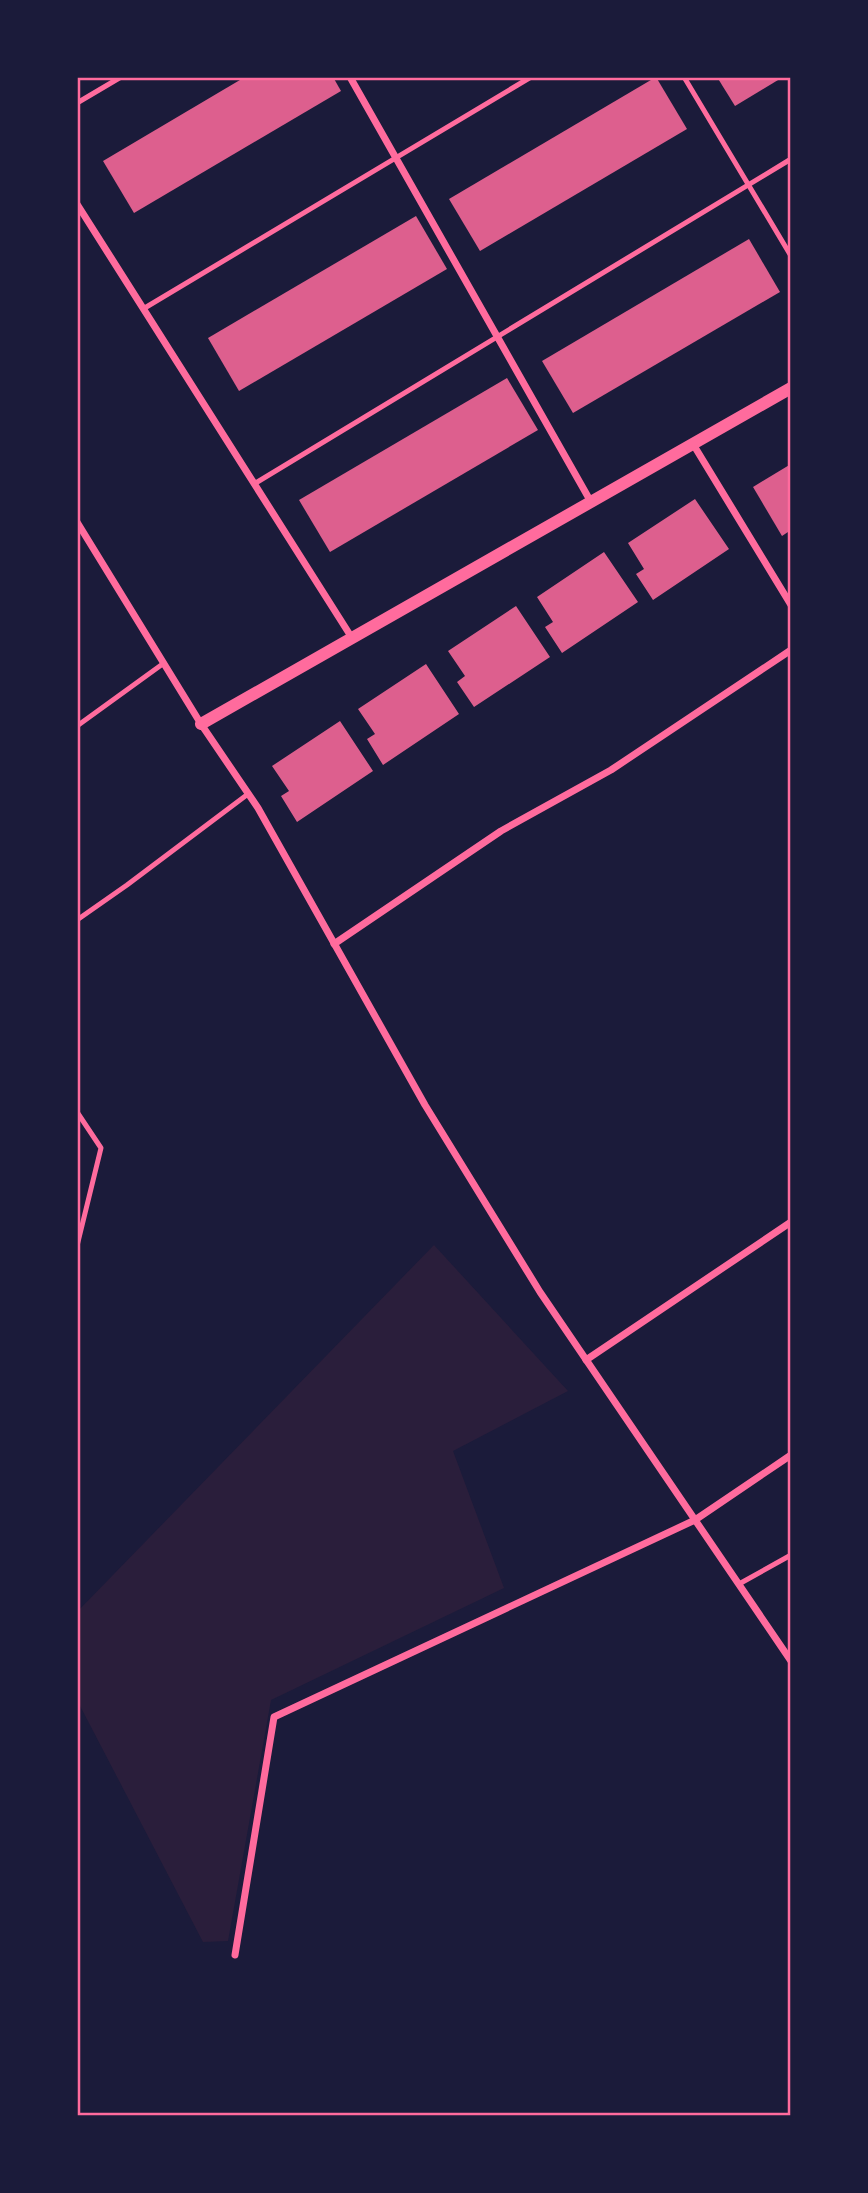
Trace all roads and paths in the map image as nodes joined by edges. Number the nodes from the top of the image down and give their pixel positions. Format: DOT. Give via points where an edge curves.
graph roads {
  1 [pos="121,77"];
  2 [pos="350,77"];
  3 [pos="531,77"];
  4 [pos="684,77"];
  5 [pos="77,103"];
  6 [pos="396,159"];
  7 [pos="791,159"];
  8 [pos="748,185"];
  9 [pos="77,204"];
  10 [pos="791,256"];
  11 [pos="143,309"];
  12 [pos="497,337"];
  13 [pos="791,388"];
  14 [pos="693,444"];
  15 [pos="254,484"];
  16 [pos="591,502"];
  17 [pos="77,522"];
  18 [pos="791,605"];
  19 [pos="352,638"];
  20 [pos="791,650"];
  21 [pos="164,663"];
  22 [pos="201,723"];
  23 [pos="77,726"];
  24 [pos="248,794"];
  25 [pos="77,920"];
  26 [pos="334,944"];
  27 [pos="77,1112"];
  28 [pos="791,1222"];
  29 [pos="77,1246"];
  30 [pos="586,1360"];
  31 [pos="791,1455"];
  32 [pos="695,1520"];
  33 [pos="791,1555"];
  34 [pos="739,1584"];
  35 [pos="791,1661"];
  36 [pos="235,1955"];
  1 -- 5 [label="lane"];
  2 -- 6 [label="street"];
  3 -- 6 [label="lane"];
  4 -- 8 [label="lane"];
  6 -- 11 [label="lane"];
  6 -- 12 [label="street"];
  7 -- 8 [label="lane"];
  8 -- 10 [label="lane"];
  8 -- 12 [label="lane"];
  9 -- 11 [label="street"];
  11 -- 15 [label="street"];
  12 -- 15 [label="lane"];
  12 -- 16 [label="street"];
  13 -- 14 [label="street"];
  14 -- 16 [label="street"];
  14 -- 18 [label="street"];
  15 -- 19 [label="street"];
  16 -- 19 [label="street"];
  17 -- 21 [label="street"];
  19 -- 22 [label="street"];
  20 -- 26 [label="street" via="611,770 501,831"];
  21 -- 22 [label="street"];
  21 -- 23 [label="lane"];
  22 -- 24 [label="street"];
  24 -- 25 [label="lane"];
  24 -- 26 [label="street"];
  26 -- 30 [label="street" via="425,1105"];
  27 -- 29 [label="lane" via="101,1149"];
  28 -- 30 [label="street"];
  30 -- 32 [label="street"];
  31 -- 32 [label="street"];
  32 -- 34 [label="street"];
  32 -- 36 [label="street" via="274,1717"];
  33 -- 34 [label="lane"];
  34 -- 35 [label="street"];
}
